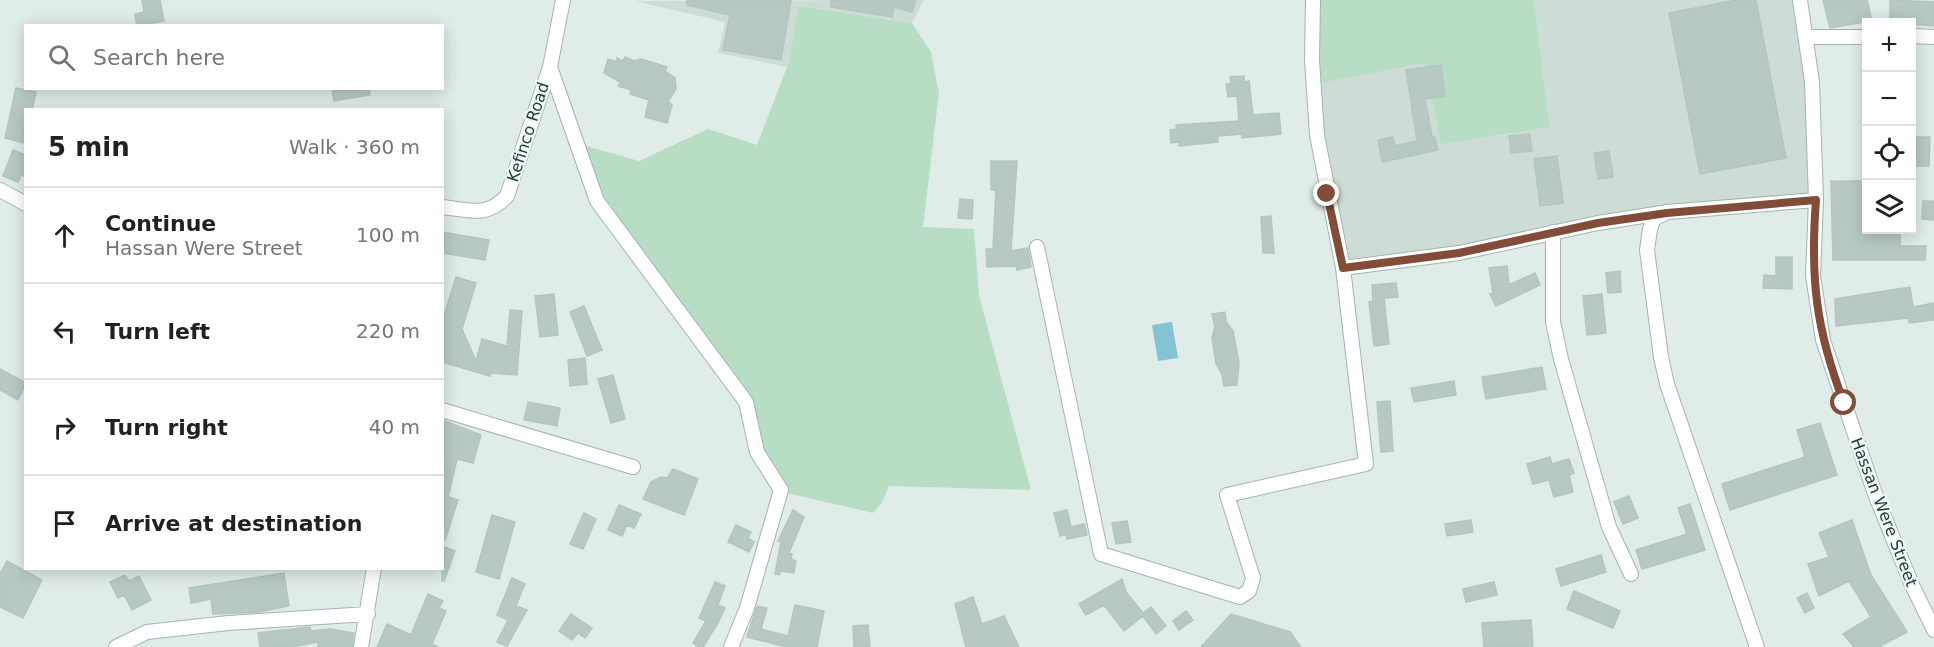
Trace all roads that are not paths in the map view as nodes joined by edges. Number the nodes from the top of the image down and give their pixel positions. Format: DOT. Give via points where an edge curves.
graph roads {
  1 [pos="563,0"];
  2 [pos="1313,0"];
  3 [pos="1800,0"];
  4 [pos="1916,36"];
  5 [pos="1807,37"];
  6 [pos="1862,37"];
  7 [pos="1934,37"];
  8 [pos="550,67"];
  9 [pos="0,190"];
  10 [pos="1816,200"];
  11 [pos="24,203"];
  12 [pos="444,207"];
  13 [pos="1667,213"];
  14 [pos="1553,232"];
  15 [pos="1037,247"];
  16 [pos="1343,268"];
  17 [pos="444,411"];
  18 [pos="633,467"];
  19 [pos="374,570"];
  20 [pos="1631,574"];
  21 [pos="368,614"];
  22 [pos="1934,630"];
  23 [pos="116,647"];
  24 [pos="361,647"];
  25 [pos="731,647"];
  26 [pos="1757,647"];
  1 -- 8 [label="street, Kefinco Road"];
  2 -- 16 [label="street" via="1317,135"];
  3 -- 5 [label="street, Hassan Were Street"];
  4 -- 7 [label="street"];
  5 -- 6 [label="street"];
  5 -- 10 [label="street, Hassan Were Street"];
  8 -- 12 [label="street, Kefinco Road" via="507,196 485,212"];
  8 -- 25 [label="street" via="597,201 746,402 757,452 781,490 747,608"];
  9 -- 11 [label="street"];
  10 -- 13 [label="street"];
  10 -- 22 [label="street, Hassan Were Street" via="1813,276 1828,362 1875,494"];
  13 -- 14 [label="street"];
  13 -- 26 [label="street" via="1654,219 1647,250 1661,357"];
  14 -- 16 [label="street" via="1459,253"];
  14 -- 20 [label="street" via="1553,322 1561,359 1609,527"];
  15 -- 16 [label="street" via="1101,554 1240,597 1249,591 1253,578 1227,495 1366,464"];
  17 -- 18 [label="street"];
  19 -- 21 [label="street"];
  21 -- 23 [label="street" via="147,632"];
  21 -- 24 [label="street"];
}
